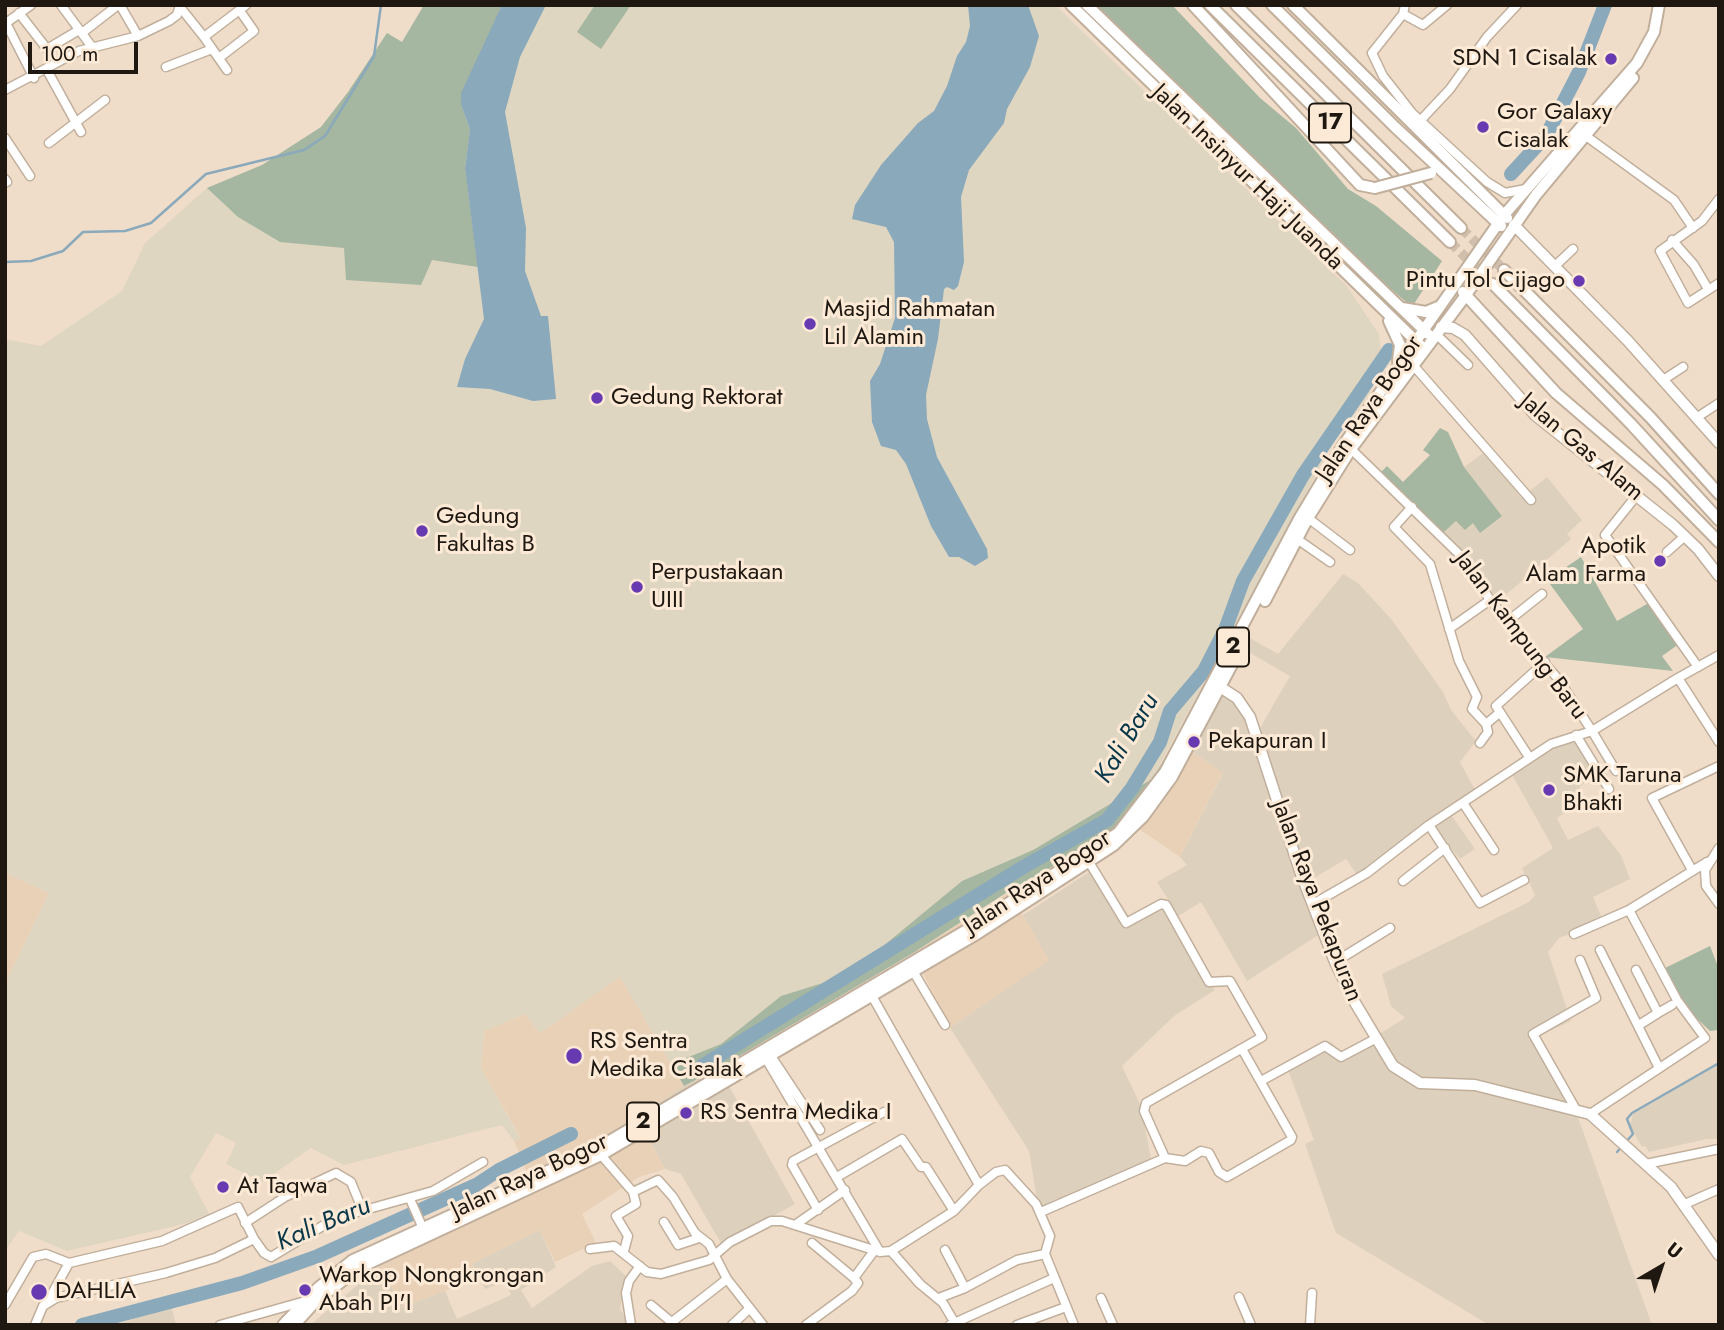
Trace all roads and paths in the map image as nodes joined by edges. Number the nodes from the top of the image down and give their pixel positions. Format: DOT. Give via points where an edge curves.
graph roads {
  1 [pos="31,5"];
  2 [pos="61,5"];
  3 [pos="119,5"];
  4 [pos="1071,5"];
  5 [pos="1087,5"];
  6 [pos="1193,5"];
  7 [pos="1210,5"];
  8 [pos="1236,5"];
  9 [pos="1272,5"];
  10 [pos="1293,5"];
  11 [pos="1447,5"];
  12 [pos="1517,5"];
  13 [pos="1659,5"];
  14 [pos="1665,5"];
  15 [pos="180,6"];
  16 [pos="243,8"];
  17 [pos="1404,10"];
  18 [pos="19,13"];
  19 [pos="6,27"];
  20 [pos="81,32"];
  21 [pos="138,36"];
  22 [pos="204,37"];
  23 [pos="92,47"];
  24 [pos="212,49"];
  25 [pos="219,58"];
  26 [pos="166,67"];
  27 [pos="226,70"];
  28 [pos="47,71"];
  29 [pos="34,78"];
  30 [pos="5,90"];
  31 [pos="105,100"];
  32 [pos="1420,121"];
  33 [pos="76,122"];
  34 [pos="81,132"];
  35 [pos="1586,136"];
  36 [pos="5,138"];
  37 [pos="49,143"];
  38 [pos="1436,172"];
  39 [pos="30,176"];
  40 [pos="1531,192"];
  41 [pos="1719,199"];
  42 [pos="1477,205"];
  43 [pos="1501,219"];
  44 [pos="1461,228"];
  45 [pos="1693,228"];
  46 [pos="1511,229"];
  47 [pos="1672,240"];
  48 [pos="1450,242"];
  49 [pos="1573,249"];
  50 [pos="1555,266"];
  51 [pos="1504,270"];
  52 [pos="1465,271"];
  53 [pos="1719,283"];
  54 [pos="1493,284"];
  55 [pos="1456,285"];
  56 [pos="1708,289"];
  57 [pos="1466,295"];
  58 [pos="1442,304"];
  59 [pos="1396,306"];
  60 [pos="1381,308"];
  61 [pos="1423,330"];
  62 [pos="1437,333"];
  63 [pos="1415,341"];
  64 [pos="1425,349"];
  65 [pos="1413,365"];
  66 [pos="1468,365"];
  67 [pos="1683,367"];
  68 [pos="1392,373"];
  69 [pos="1662,380"];
  70 [pos="1719,403"];
  71 [pos="1696,418"];
  72 [pos="1719,443"];
  73 [pos="1351,449"];
  74 [pos="1719,494"];
  75 [pos="1637,495"];
  76 [pos="1531,500"];
  77 [pos="1412,507"];
  78 [pos="1308,518"];
  79 [pos="1719,520"];
  80 [pos="1685,536"];
  81 [pos="1297,539"];
  82 [pos="1719,542"];
  83 [pos="1350,550"];
  84 [pos="1667,552"];
  85 [pos="1329,562"];
  86 [pos="1719,576"];
  87 [pos="1542,594"];
  88 [pos="1490,600"];
  89 [pos="1508,621"];
  90 [pos="1449,629"];
  91 [pos="1719,655"];
  92 [pos="1545,662"];
  93 [pos="1698,667"];
  94 [pos="1678,678"];
  95 [pos="1217,684"];
  96 [pos="1498,713"];
  97 [pos="1486,724"];
  98 [pos="1592,731"];
  99 [pos="1576,735"];
  100 [pos="1719,742"];
  101 [pos="1480,743"];
  102 [pos="1529,757"];
  103 [pos="1719,766"];
  104 [pos="1616,771"];
  105 [pos="1609,789"];
  106 [pos="1463,803"];
  107 [pos="1429,825"];
  108 [pos="1445,848"];
  109 [pos="1719,848"];
  110 [pos="1494,850"];
  111 [pos="1087,859"];
  112 [pos="1707,863"];
  113 [pos="1692,870"];
  114 [pos="1524,880"];
  115 [pos="1403,881"];
  116 [pos="1313,904"];
  117 [pos="1719,905"];
  118 [pos="1629,910"];
  119 [pos="1390,928"];
  120 [pos="1574,934"];
  121 [pos="1600,950"];
  122 [pos="930,956"];
  123 [pos="1580,960"];
  124 [pos="1335,962"];
  125 [pos="1636,970"];
  126 [pos="913,971"];
  127 [pos="872,996"];
  128 [pos="1672,1005"];
  129 [pos="1658,1013"];
  130 [pos="945,1025"];
  131 [pos="1639,1025"];
  132 [pos="1375,1039"];
  133 [pos="1242,1049"];
  134 [pos="769,1057"];
  135 [pos="1659,1068"];
  136 [pos="1261,1081"];
  137 [pos="1575,1108"];
  138 [pos="884,1112"];
  139 [pos="1590,1114"];
  140 [pos="820,1130"];
  141 [pos="817,1148"];
  142 [pos="1719,1149"];
  143 [pos="601,1154"];
  144 [pos="1165,1158"];
  145 [pos="483,1162"];
  146 [pos="1646,1164"];
  147 [pos="837,1177"];
  148 [pos="979,1185"];
  149 [pos="1719,1189"];
  150 [pos="845,1190"];
  151 [pos="633,1192"];
  152 [pos="411,1202"];
  153 [pos="1685,1204"];
  154 [pos="362,1209"];
  155 [pos="818,1210"];
  156 [pos="954,1210"];
  157 [pos="1041,1212"];
  158 [pos="664,1222"];
  159 [pos="245,1223"];
  160 [pos="795,1225"];
  161 [pos="423,1228"];
  162 [pos="699,1238"];
  163 [pos="254,1239"];
  164 [pos="812,1243"];
  165 [pos="590,1249"];
  166 [pos="945,1250"];
  167 [pos="624,1251"];
  168 [pos="891,1251"];
  169 [pos="877,1252"];
  170 [pos="1045,1254"];
  171 [pos="1719,1255"];
  172 [pos="714,1257"];
  173 [pos="69,1263"];
  174 [pos="640,1266"];
  175 [pos="854,1278"];
  176 [pos="1054,1278"];
  177 [pos="727,1279"];
  178 [pos="965,1288"];
  179 [pos="1312,1293"];
  180 [pos="1239,1297"];
  181 [pos="939,1298"];
  182 [pos="1101,1298"];
  183 [pos="48,1301"];
  184 [pos="302,1302"];
  185 [pos="651,1305"];
  186 [pos="5,1306"];
  187 [pos="1066,1307"];
  188 [pos="750,1309"];
  189 [pos="674,1324"];
  190 [pos="954,1324"];
  191 [pos="35,1325"];
  192 [pos="220,1325"];
  193 [pos="283,1325"];
  194 [pos="294,1325"];
  195 [pos="631,1325"];
  196 [pos="732,1325"];
  197 [pos="763,1325"];
  198 [pos="806,1325"];
  199 [pos="1017,1325"];
  200 [pos="1074,1325"];
  201 [pos="1113,1325"];
  202 [pos="1251,1325"];
  203 [pos="1310,1325"];
  1 -- 18 [label="street"];
  2 -- 20 [label="street"];
  3 -- 20 [label="street"];
  3 -- 21 [label="street"];
  4 -- 60 [label="highway, Jalan Insinyur Haji Juanda"];
  5 -- 59 [label="highway, Jalan Insinyur Haji Juanda"];
  6 -- 38 [label="highway, bridge" via="1360,186 1375,188"];
  7 -- 48 [label="highway, 17"];
  8 -- 44 [label="highway, 17"];
  9 -- 38 [label="highway"];
  10 -- 43 [label="highway"];
  11 -- 17 [label="street" via="1423,24"];
  12 -- 32 [label="street"];
  13 -- 40 [label="highway, Jalan Raya Bogor / 2" via="1654,32 1637,63"];
  14 -- 35 [label="highway, Jalan Raya Bogor / 2" via="1661,35 1649,56"];
  15 -- 21 [label="street" via="174,18"];
  15 -- 22 [label="street"];
  16 -- 22 [label="street"];
  16 -- 25 [label="street" via="254,31"];
  17 -- 32 [label="street" via="1375,48 1373,60"];
  18 -- 19 [label="street"];
  18 -- 20 [label="street" via="47,49"];
  19 -- 29 [label="street"];
  20 -- 23 [label="street"];
  21 -- 23 [label="street"];
  22 -- 24 [label="street"];
  23 -- 28 [label="street"];
  24 -- 25 [label="street"];
  24 -- 26 [label="street"];
  25 -- 27 [label="street"];
  28 -- 29 [label="street"];
  28 -- 33 [label="street"];
  29 -- 30 [label="street"];
  31 -- 33 [label="street"];
  32 -- 40 [label="street" via="1505,194"];
  33 -- 34 [label="street"];
  33 -- 37 [label="street"];
  35 -- 40 [label="highway, Jalan Raya Bogor / 2"];
  35 -- 45 [label="street" via="1674,200"];
  36 -- 39 [label="street"];
  38 -- 42 [label="highway"];
  40 -- 43 [label="highway, Jalan Raya Bogor / 2"];
  40 -- 46 [label="highway"];
  41 -- 45 [label="street"];
  42 -- 43 [label="highway"];
  42 -- 52 [label="highway" via="1486,228"];
  43 -- 46 [label="highway"];
  43 -- 52 [label="highway, Jalan Raya Bogor / 2"];
  45 -- 47 [label="street"];
  46 -- 50 [label="main road"];
  46 -- 57 [label="highway, Jalan Raya Bogor"];
  47 -- 56 [label="street"];
  47 -- 56 [label="street" via="1660,253 1688,303"];
  49 -- 50 [label="street"];
  50 -- 69 [label="main road"];
  51 -- 74 [label="highway" via="1651,418"];
  52 -- 55 [label="highway, Jalan Raya Bogor / 2"];
  53 -- 56 [label="street"];
  54 -- 79 [label="highway" via="1632,424"];
  55 -- 57 [label="highway"];
  55 -- 58 [label="highway, Jalan Raya Bogor / 2"];
  57 -- 62 [label="highway, Jalan Raya Bogor"];
  57 -- 82 [label="highway" via="1556,393 1663,485"];
  58 -- 59 [label="highway" via="1426,312"];
  58 -- 61 [label="highway, Jalan Raya Bogor / 2"];
  59 -- 61 [label="highway, Jalan Insinyur Haji Juanda"];
  60 -- 63 [label="highway, Jalan Insinyur Haji Juanda"];
  60 -- 68 [label="highway" via="1400,345"];
  61 -- 62 [label="highway, Jalan Insinyur Haji Juanda"];
  61 -- 63 [label="highway, Jalan Raya Bogor / 2"];
  62 -- 64 [label="highway, Jalan Raya Bogor / 2"];
  62 -- 66 [label="street"];
  62 -- 75 [label="main road, Jalan Gas Alam" via="1453,328 1465,335 1535,415"];
  63 -- 64 [label="highway, Jalan Insinyur Haji Juanda"];
  63 -- 68 [label="highway, Jalan Raya Bogor / 2"];
  64 -- 65 [label="highway, Jalan Raya Bogor / 2"];
  65 -- 73 [label="highway, Jalan Raya Bogor / 2"];
  65 -- 76 [label="street"];
  67 -- 69 [label="street"];
  68 -- 95 [label="highway, Jalan Raya Bogor / 2" via="1311,498"];
  69 -- 71 [label="main road"];
  70 -- 71 [label="street"];
  71 -- 72 [label="main road"];
  73 -- 77 [label="street, Jalan Kampung Baru"];
  73 -- 78 [label="highway, Jalan Raya Bogor / 2"];
  75 -- 80 [label="main road, Jalan Gas Alam"];
  75 -- 93 [label="street" via="1605,535"];
  77 -- 88 [label="street, Jalan Kampung Baru" via="1462,557"];
  77 -- 90 [label="street" via="1394,527 1430,564"];
  78 -- 81 [label="highway, Jalan Raya Bogor / 2"];
  78 -- 83 [label="street"];
  80 -- 84 [label="street"];
  80 -- 86 [label="main road, Jalan Gas Alam"];
  81 -- 85 [label="street"];
  81 -- 95 [label="highway, Jalan Raya Bogor / 2"];
  87 -- 89 [label="street"];
  88 -- 89 [label="street, Jalan Kampung Baru"];
  88 -- 90 [label="street"];
  89 -- 92 [label="street, Jalan Kampung Baru"];
  90 -- 97 [label="street" via="1477,697 1472,709"];
  91 -- 93 [label="street, Jalan Kampung Baru"];
  92 -- 96 [label="street" via="1496,706"];
  92 -- 98 [label="street, Jalan Kampung Baru"];
  93 -- 94 [label="street, Jalan Kampung Baru"];
  94 -- 98 [label="street, Jalan Kampung Baru"];
  94 -- 100 [label="street"];
  95 -- 111 [label="highway, Jalan Raya Bogor / 2" via="1159,795 1123,839"];
  95 -- 116 [label="main road, Jalan Raya Pekapuran" via="1237,698 1250,716"];
  96 -- 97 [label="street"];
  96 -- 102 [label="street"];
  97 -- 101 [label="street" via="1488,732"];
  98 -- 99 [label="street"];
  98 -- 104 [label="street"];
  99 -- 102 [label="street"];
  99 -- 105 [label="street"];
  102 -- 106 [label="street"];
  103 -- 113 [label="street" via="1651,798"];
  106 -- 107 [label="street"];
  106 -- 110 [label="street"];
  107 -- 108 [label="street"];
  107 -- 116 [label="street" via="1367,873"];
  108 -- 114 [label="street" via="1480,903"];
  108 -- 115 [label="street"];
  109 -- 112 [label="street"];
  111 -- 122 [label="highway, Jalan Raya Bogor / 2"];
  111 -- 133 [label="street" via="1126,923 1164,904 1209,982 1230,981 1262,1037"];
  112 -- 113 [label="street"];
  112 -- 117 [label="street" via="1706,886"];
  113 -- 118 [label="street"];
  116 -- 124 [label="main road, Jalan Raya Pekapuran"];
  118 -- 120 [label="street"];
  118 -- 135 [label="street" via="1677,1000 1705,1038"];
  119 -- 124 [label="street"];
  121 -- 131 [label="street"];
  122 -- 126 [label="highway, Jalan Raya Bogor / 2"];
  122 -- 161 [label="highway, Jalan Raya Bogor / 2" via="596,1149"];
  123 -- 137 [label="street" via="1596,998 1533,1034"];
  124 -- 132 [label="main road, Jalan Raya Pekapuran"];
  125 -- 129 [label="street"];
  126 -- 127 [label="highway, Jalan Raya Bogor / 2"];
  126 -- 130 [label="street"];
  127 -- 134 [label="highway, Jalan Raya Bogor / 2"];
  127 -- 148 [label="street"];
  128 -- 129 [label="street"];
  129 -- 131 [label="street"];
  131 -- 135 [label="street"];
  132 -- 136 [label="street" via="1341,1057 1325,1046"];
  132 -- 137 [label="main road, Jalan Raya Pekapuran" via="1393,1066 1413,1081 1475,1085"];
  133 -- 136 [label="street"];
  133 -- 144 [label="street" via="1146,1103 1144,1111"];
  134 -- 140 [label="street"];
  134 -- 141 [label="street"];
  134 -- 143 [label="highway, Jalan Raya Bogor / 2"];
  135 -- 139 [label="street"];
  136 -- 144 [label="street" via="1291,1140 1227,1177 1207,1151 1185,1161"];
  137 -- 139 [label="main road, Jalan Raya Pekapuran"];
  138 -- 141 [label="street"];
  139 -- 146 [label="main road, Jalan Raya Pekapuran"];
  141 -- 147 [label="street"];
  141 -- 155 [label="street" via="792,1163"];
  142 -- 146 [label="street"];
  143 -- 151 [label="street"];
  143 -- 161 [label="highway, Jalan Raya Bogor / 2"];
  144 -- 157 [label="street"];
  145 -- 152 [label="street"];
  146 -- 153 [label="main road, Jalan Raya Pekapuran"];
  147 -- 150 [label="street"];
  147 -- 156 [label="street" via="902,1139"];
  148 -- 156 [label="street"];
  148 -- 157 [label="street" via="1005,1170"];
  149 -- 153 [label="street"];
  150 -- 155 [label="street"];
  150 -- 169 [label="street"];
  151 -- 162 [label="street" via="657,1179"];
  151 -- 167 [label="street" via="636,1204 616,1216 628,1236"];
  152 -- 154 [label="street"];
  152 -- 161 [label="street"];
  153 -- 171 [label="main road, Jalan Raya Pekapuran"];
  154 -- 159 [label="street" via="351,1182 336,1173 285,1197"];
  154 -- 163 [label="street" via="335,1218 271,1257"];
  155 -- 160 [label="street"];
  156 -- 168 [label="street"];
  157 -- 170 [label="street" via="1050,1236"];
  158 -- 162 [label="street" via="678,1245"];
  159 -- 163 [label="street"];
  159 -- 173 [label="street" via="237,1207 162,1241"];
  160 -- 169 [label="street"];
  160 -- 172 [label="street" via="771,1221 730,1242"];
  161 -- 184 [label="highway, Jalan Raya Bogor / 2" via="353,1260"];
  161 -- 194 [label="highway, Jalan Raya Bogor / 2" via="359,1268 316,1301"];
  162 -- 172 [label="street" via="709,1244"];
  163 -- 183 [label="street" via="215,1258"];
  164 -- 175 [label="street"];
  165 -- 167 [label="street" via="614,1246"];
  166 -- 178 [label="street"];
  167 -- 174 [label="street"];
  168 -- 169 [label="street"];
  168 -- 181 [label="street"];
  169 -- 175 [label="street"];
  170 -- 176 [label="street"];
  170 -- 178 [label="street" via="1017,1260"];
  172 -- 174 [label="street" via="662,1274"];
  172 -- 177 [label="street"];
  173 -- 183 [label="street"];
  173 -- 186 [label="street" via="46,1254 33,1257"];
  174 -- 195 [label="street" via="626,1293"];
  175 -- 198 [label="street" via="858,1283 847,1296"];
  176 -- 187 [label="street"];
  176 -- 190 [label="street"];
  177 -- 188 [label="street"];
  177 -- 189 [label="street"];
  178 -- 181 [label="street"];
  179 -- 203 [label="street"];
  180 -- 202 [label="street"];
  181 -- 190 [label="street"];
  182 -- 201 [label="street"];
  183 -- 191 [label="street"];
  184 -- 192 [label="street"];
  184 -- 193 [label="highway, Jalan Raya Bogor / 2"];
  185 -- 189 [label="street"];
  187 -- 199 [label="street"];
  187 -- 200 [label="street"];
  188 -- 196 [label="street"];
  188 -- 197 [label="street"];
}
